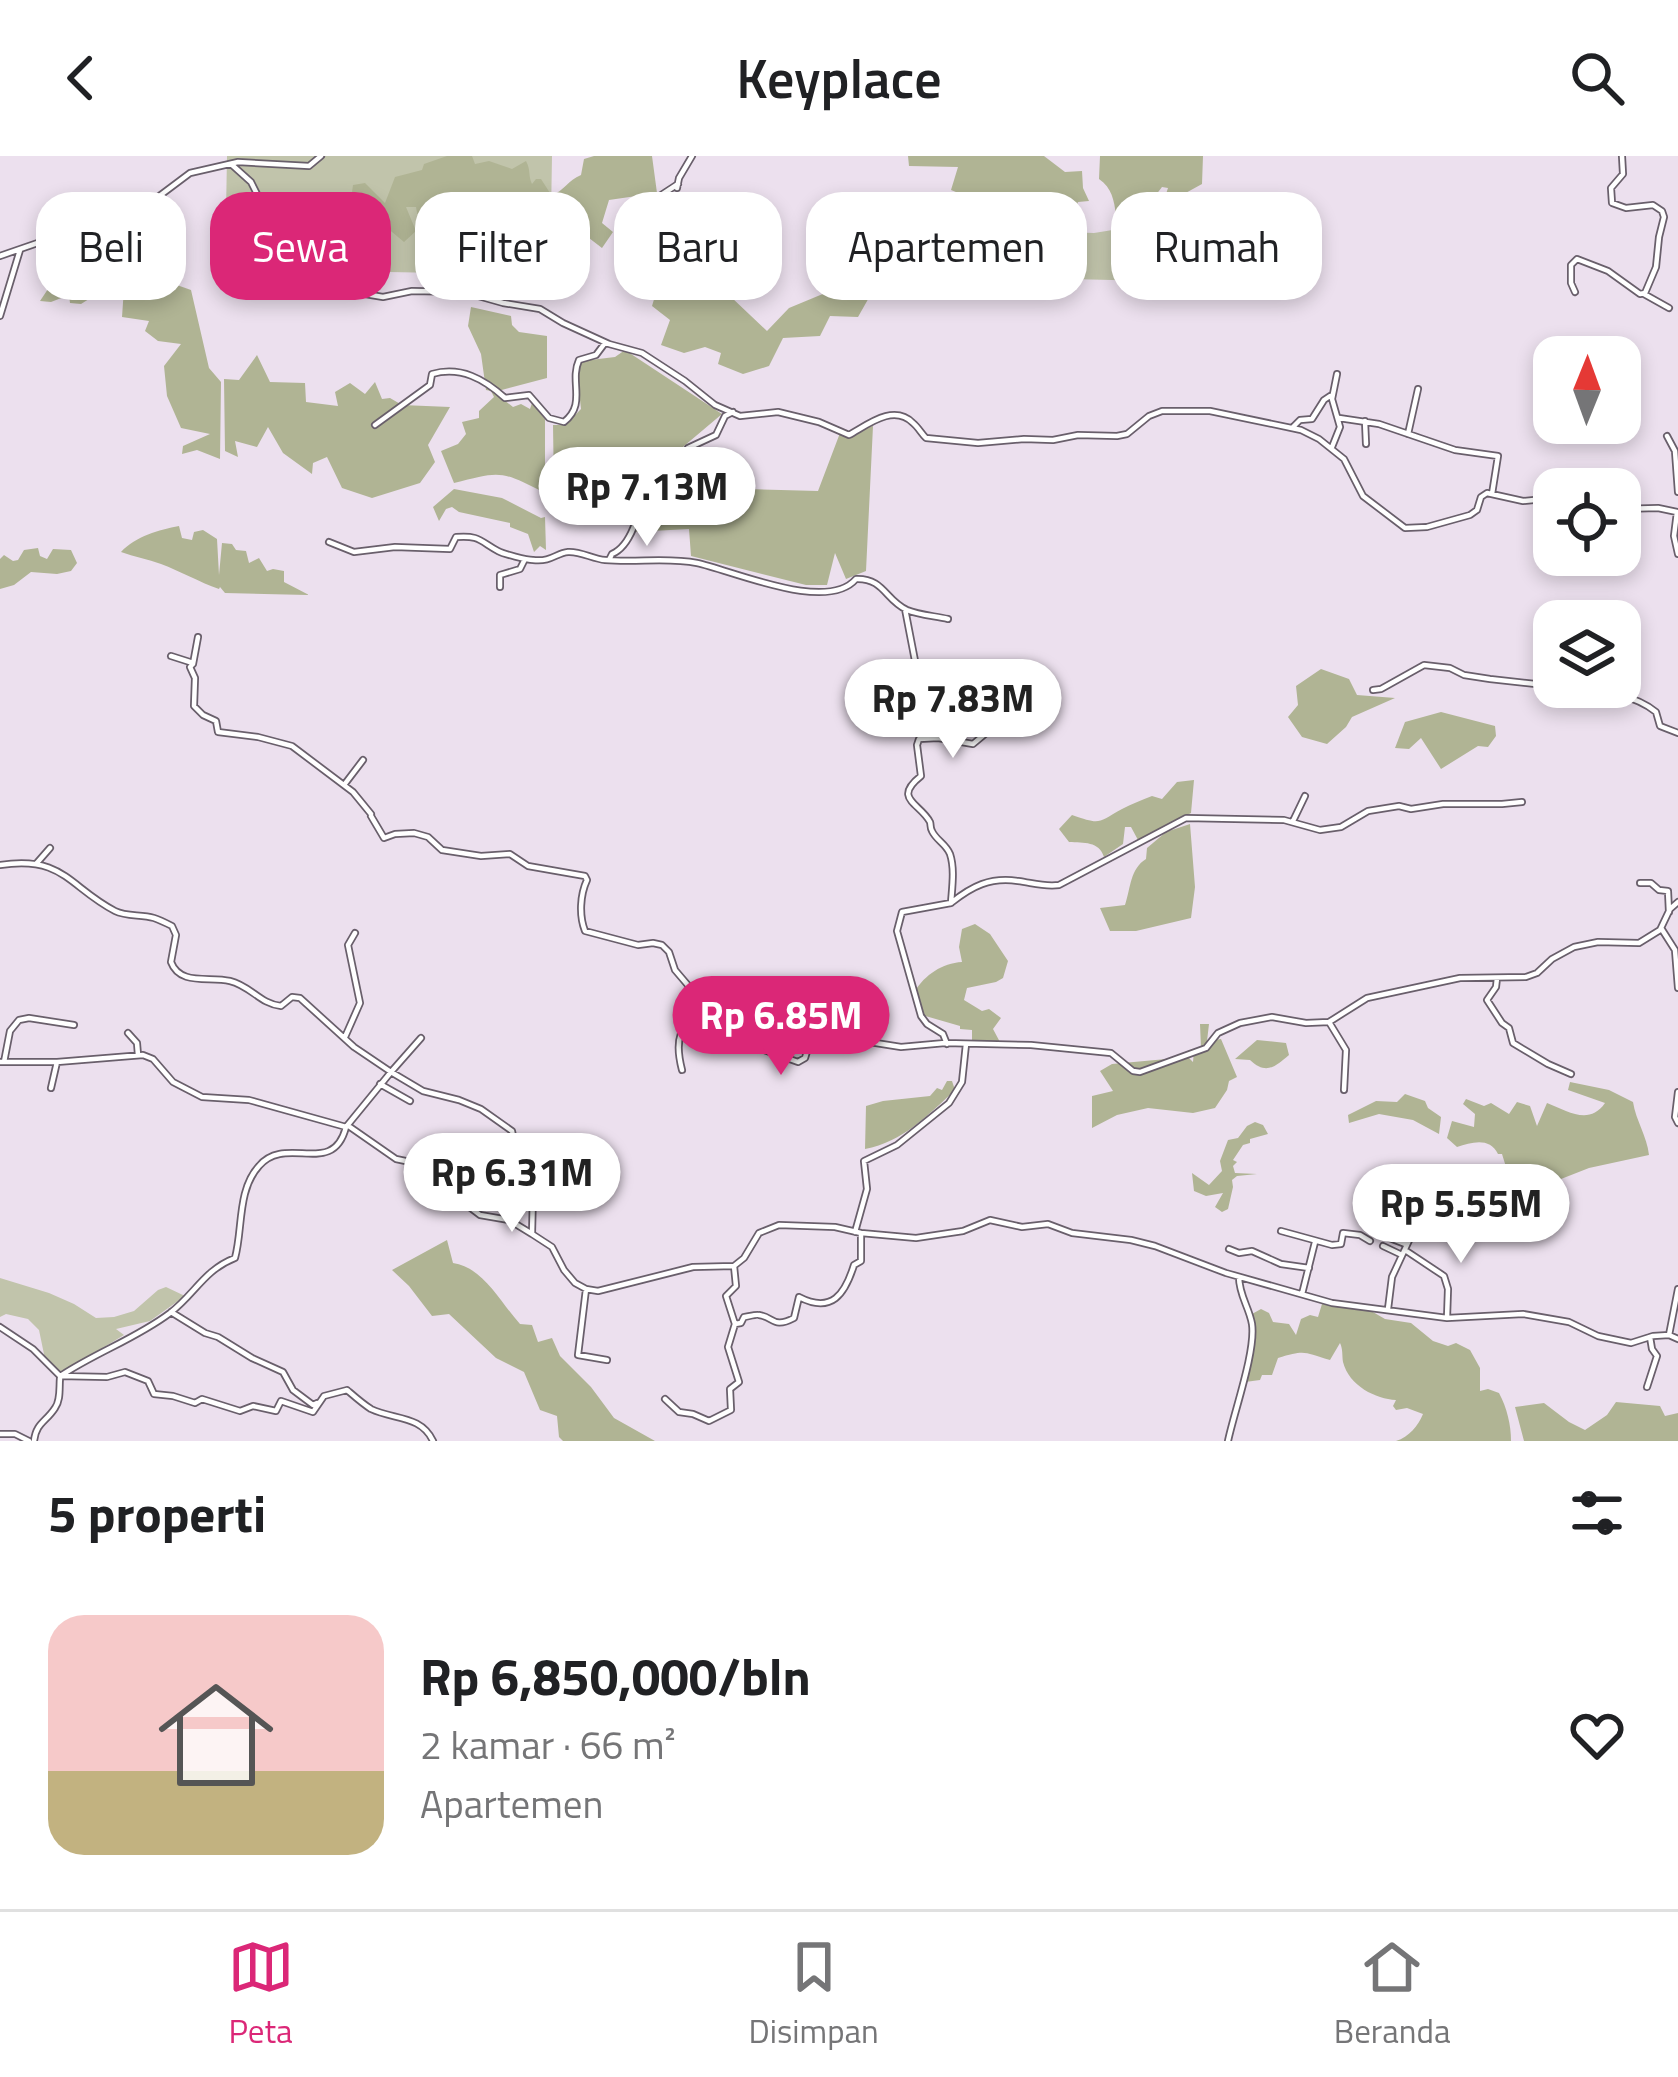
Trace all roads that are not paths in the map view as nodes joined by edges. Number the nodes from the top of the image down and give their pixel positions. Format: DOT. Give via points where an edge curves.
graph roads {
  1 [pos="321,156"];
  2 [pos="692,156"];
  3 [pos="1622,156"];
  4 [pos="232,164"];
  5 [pos="667,192"];
  6 [pos="20,250"];
  7 [pos="0,256"];
  8 [pos="1575,292"];
  9 [pos="1645,294"];
  10 [pos="1669,308"];
  11 [pos="0,316"];
  12 [pos="605,343"];
  13 [pos="1337,374"];
  14 [pos="1418,389"];
  15 [pos="1332,395"];
  16 [pos="733,412"];
  17 [pos="1340,418"];
  18 [pos="1365,421"];
  19 [pos="375,425"];
  20 [pos="1292,428"];
  21 [pos="1408,434"];
  22 [pos="1667,436"];
  23 [pos="1366,444"];
  24 [pos="1332,447"];
  25 [pos="1676,452"];
  26 [pos="1678,492"];
  27 [pos="1492,494"];
  28 [pos="1533,500"];
  29 [pos="1641,508"];
  30 [pos="1678,511"];
  31 [pos="1473,513"];
  32 [pos="1481,518"];
  33 [pos="329,542"];
  34 [pos="1678,554"];
  35 [pos="526,559"];
  36 [pos="609,560"];
  37 [pos="500,587"];
  38 [pos="904,609"];
  39 [pos="948,619"];
  40 [pos="198,637"];
  41 [pos="171,656"];
  42 [pos="193,663"];
  43 [pos="1533,683"];
  44 [pos="1373,690"];
  45 [pos="1641,703"];
  46 [pos="1678,733"];
  47 [pos="986,734"];
  48 [pos="934,740"];
  49 [pos="363,760"];
  50 [pos="344,785"];
  51 [pos="1304,796"];
  52 [pos="1522,802"];
  53 [pos="1293,821"];
  54 [pos="50,848"];
  55 [pos="36,864"];
  56 [pos="0,865"];
  57 [pos="1640,883"];
  58 [pos="1678,902"];
  59 [pos="951,903"];
  60 [pos="1669,912"];
  61 [pos="1661,928"];
  62 [pos="355,933"];
  63 [pos="1497,978"];
  64 [pos="1678,988"];
  65 [pos="704,1003"];
  66 [pos="689,1021"];
  67 [pos="1329,1022"];
  68 [pos="74,1025"];
  69 [pos="128,1033"];
  70 [pos="344,1037"];
  71 [pos="728,1037"];
  72 [pos="421,1038"];
  73 [pos="778,1039"];
  74 [pos="718,1042"];
  75 [pos="946,1043"];
  76 [pos="965,1044"];
  77 [pos="808,1048"];
  78 [pos="772,1054"];
  79 [pos="138,1055"];
  80 [pos="2,1062"];
  81 [pos="57,1062"];
  82 [pos="682,1070"];
  83 [pos="391,1072"];
  84 [pos="1571,1074"];
  85 [pos="380,1084"];
  86 [pos="51,1088"];
  87 [pos="1344,1090"];
  88 [pos="1678,1093"];
  89 [pos="410,1101"];
  90 [pos="1678,1123"];
  91 [pos="347,1126"];
  92 [pos="1429,1219"];
  93 [pos="1281,1231"];
  94 [pos="858,1232"];
  95 [pos="532,1234"];
  96 [pos="1382,1235"];
  97 [pos="1315,1241"];
  98 [pos="1370,1241"];
  99 [pos="1383,1246"];
  100 [pos="1229,1249"];
  101 [pos="1405,1250"];
  102 [pos="734,1266"];
  103 [pos="1309,1268"];
  104 [pos="1239,1277"];
  105 [pos="1678,1288"];
  106 [pos="586,1289"];
  107 [pos="1302,1294"];
  108 [pos="1388,1310"];
  109 [pos="171,1312"];
  110 [pos="1447,1318"];
  111 [pos="735,1324"];
  112 [pos="0,1328"];
  113 [pos="1670,1335"];
  114 [pos="1650,1337"];
  115 [pos="1678,1339"];
  116 [pos="607,1360"];
  117 [pos="61,1375"];
  118 [pos="1647,1387"];
  119 [pos="291,1388"];
  120 [pos="665,1399"];
  121 [pos="319,1400"];
  122 [pos="281,1401"];
  123 [pos="0,1434"];
  124 [pos="32,1441"];
  125 [pos="433,1441"];
  126 [pos="1228,1441"];
  1 -- 4 [label="street" via="309,166"];
  2 -- 5 [label="street"];
  3 -- 9 [label="street" via="1612,203 1654,205 1664,217"];
  4 -- 6 [label="street" via="190,173 150,203"];
  4 -- 12 [label="street" via="275,205 278,247 341,290 471,294 541,309"];
  6 -- 7 [label="street"];
  6 -- 11 [label="street"];
  8 -- 9 [label="street" via="1571,265 1580,259"];
  9 -- 10 [label="street"];
  12 -- 16 [label="street" via="642,353"];
  12 -- 19 [label="street" via="579,360 576,410 564,422 548,418 529,395 505,398 480,377 440,371"];
  13 -- 15 [label="street"];
  14 -- 21 [label="street"];
  15 -- 17 [label="street"];
  15 -- 20 [label="street"];
  16 -- 20 [label="street" via="778,412 849,435 872,419 897,417 926,437 963,443 1123,435 1174,410"];
  16 -- 36 [label="street" via="716,435 689,447 645,489 628,542"];
  17 -- 18 [label="street"];
  17 -- 24 [label="street"];
  18 -- 21 [label="street"];
  18 -- 23 [label="street"];
  20 -- 24 [label="street"];
  21 -- 27 [label="street" via="1498,456"];
  22 -- 25 [label="street"];
  24 -- 31 [label="street" via="1363,496 1406,528"];
  25 -- 26 [label="street"];
  27 -- 28 [label="street"];
  27 -- 31 [label="street"];
  29 -- 30 [label="street"];
  30 -- 34 [label="street"];
  31 -- 32 [label="street"];
  33 -- 35 [label="street" via="354,552 452,549 455,538 470,536"];
  35 -- 36 [label="street" via="568,552"];
  35 -- 37 [label="street" via="500,575"];
  36 -- 38 [label="street" via="695,563 809,592 866,579"];
  38 -- 39 [label="street"];
  38 -- 48 [label="street"];
  40 -- 42 [label="street"];
  41 -- 42 [label="street"];
  42 -- 50 [label="street" via="195,708 216,721 218,733 292,746"];
  43 -- 44 [label="street" via="1435,665"];
  45 -- 46 [label="street"];
  47 -- 48 [label="street" via="973,744"];
  48 -- 59 [label="street" via="918,740 921,776 909,797 949,850"];
  49 -- 50 [label="street"];
  50 -- 65 [label="street" via="385,839 414,833 442,850 511,854 529,866 586,876 584,929 662,945"];
  51 -- 53 [label="street"];
  52 -- 53 [label="street" via="1399,806 1321,830"];
  53 -- 59 [label="street" via="1186,818 1059,885 994,880"];
  54 -- 55 [label="street"];
  55 -- 56 [label="street"];
  55 -- 70 [label="street" via="115,911 172,926 178,975 243,985 269,1005 300,998"];
  57 -- 60 [label="street" via="1668,891"];
  58 -- 60 [label="street"];
  59 -- 75 [label="street" via="902,912 897,929 922,1020"];
  60 -- 61 [label="street"];
  61 -- 63 [label="street" via="1639,943 1586,944 1533,975"];
  61 -- 64 [label="street" via="1675,946"];
  62 -- 70 [label="street" via="349,941 360,1003"];
  63 -- 67 [label="street" via="1367,998"];
  63 -- 84 [label="street" via="1487,999 1513,1043"];
  65 -- 66 [label="street"];
  65 -- 73 [label="street" via="778,1025"];
  66 -- 74 [label="street"];
  66 -- 82 [label="street" via="680,1034"];
  67 -- 76 [label="street" via="1240,1023 1197,1052 1140,1072 1111,1053"];
  67 -- 87 [label="street" via="1346,1050"];
  68 -- 80 [label="street" via="19,1020"];
  69 -- 79 [label="street"];
  70 -- 83 [label="street"];
  71 -- 78 [label="street"];
  72 -- 83 [label="street"];
  73 -- 77 [label="street"];
  73 -- 78 [label="street"];
  75 -- 76 [label="street"];
  75 -- 77 [label="street" via="901,1047 819,1034"];
  76 -- 94 [label="street" via="962,1082 949,1102 864,1161"];
  77 -- 78 [label="street" via="801,1061"];
  79 -- 81 [label="street"];
  79 -- 91 [label="street" via="202,1097 249,1100"];
  80 -- 81 [label="street"];
  81 -- 86 [label="street"];
  83 -- 85 [label="street"];
  83 -- 95 [label="street" via="508,1126 533,1194"];
  85 -- 89 [label="street"];
  85 -- 91 [label="street"];
  88 -- 90 [label="street"];
  91 -- 95 [label="street" via="441,1179 480,1215"];
  91 -- 109 [label="street" via="332,1151 286,1153 257,1167 236,1256"];
  92 -- 101 [label="street"];
  93 -- 97 [label="street"];
  94 -- 102 [label="street" via="771,1226"];
  94 -- 104 [label="street" via="916,1238 990,1220 1048,1224 1131,1240"];
  94 -- 111 [label="street" via="861,1261 836,1299 799,1297 788,1321 756,1315"];
  95 -- 106 [label="street"];
  96 -- 101 [label="street"];
  97 -- 98 [label="street" via="1340,1244 1343,1233"];
  97 -- 103 [label="street"];
  99 -- 101 [label="street"];
  100 -- 103 [label="street"];
  101 -- 108 [label="street"];
  101 -- 110 [label="street" via="1444,1276"];
  102 -- 106 [label="street"];
  102 -- 111 [label="street" via="736,1286 726,1296"];
  103 -- 107 [label="street"];
  104 -- 107 [label="street"];
  104 -- 126 [label="street" via="1251,1345"];
  105 -- 113 [label="street"];
  106 -- 116 [label="street" via="578,1355"];
  107 -- 108 [label="street"];
  108 -- 110 [label="street"];
  109 -- 117 [label="street"];
  109 -- 119 [label="street" via="284,1372"];
  110 -- 114 [label="street" via="1522,1314 1631,1343"];
  111 -- 120 [label="street" via="728,1347 739,1382 730,1390 732,1409 710,1421"];
  112 -- 117 [label="street"];
  113 -- 114 [label="street"];
  113 -- 115 [label="street"];
  114 -- 118 [label="street" via="1657,1356"];
  117 -- 122 [label="street" via="130,1372 154,1394 240,1412 276,1411"];
  117 -- 124 [label="street" via="59,1401"];
  119 -- 121 [label="street" via="314,1406"];
  119 -- 122 [label="street"];
  121 -- 122 [label="street" via="311,1412"];
  121 -- 125 [label="street" via="346,1390 372,1409 419,1424"];
  123 -- 124 [label="street"];
}
